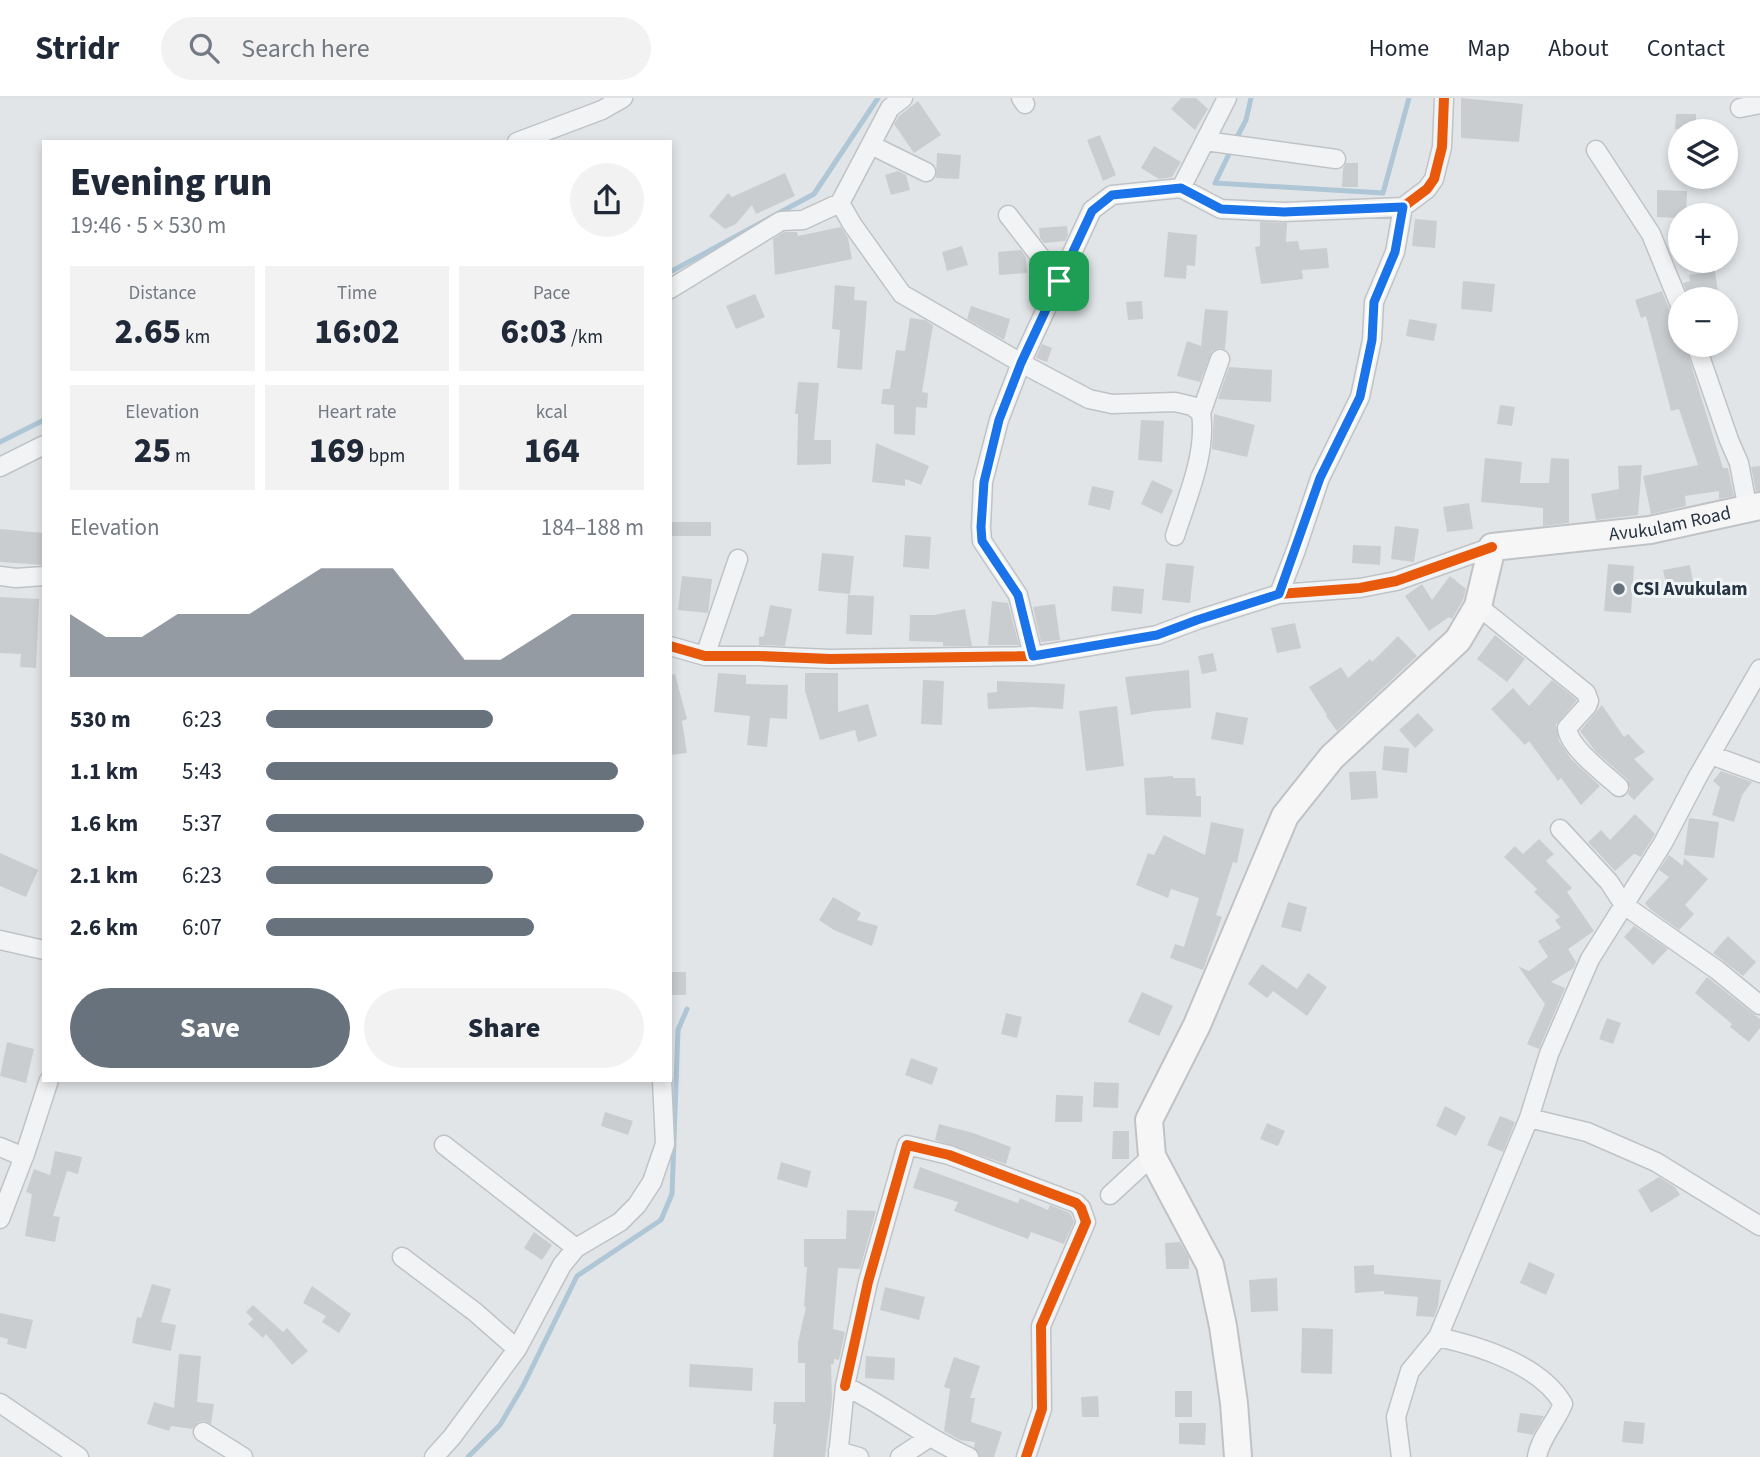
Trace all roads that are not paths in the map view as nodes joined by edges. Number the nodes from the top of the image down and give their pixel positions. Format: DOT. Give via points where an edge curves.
graph roads {
  1 [pos="623,98"];
  2 [pos="903,98"];
  3 [pos="1227,98"];
  4 [pos="1444,98"];
  5 [pos="1760,104"];
  6 [pos="1740,108"];
  7 [pos="522,140"];
  8 [pos="1205,141"];
  9 [pos="871,145"];
  10 [pos="1596,150"];
  11 [pos="1335,159"];
  12 [pos="926,172"];
  13 [pos="1181,188"];
  14 [pos="840,203"];
  15 [pos="1403,207"];
  16 [pos="1008,215"];
  17 [pos="1059,281"];
  18 [pos="1673,287"];
  19 [pos="672,288"];
  20 [pos="1700,357"];
  21 [pos="1220,359"];
  22 [pos="1021,363"];
  23 [pos="1201,413"];
  24 [pos="42,446"];
  25 [pos="0,467"];
  26 [pos="1754,508"];
  27 [pos="1175,536"];
  28 [pos="1492,547"];
  29 [pos="738,559"];
  30 [pos="0,576"];
  31 [pos="42,576"];
  32 [pos="1279,594"];
  33 [pos="1478,606"];
  34 [pos="672,647"];
  35 [pos="705,656"];
  36 [pos="1033,656"];
  37 [pos="1760,669"];
  38 [pos="1711,755"];
  39 [pos="1760,773"];
  40 [pos="1619,787"];
  41 [pos="1560,829"];
  42 [pos="1624,905"];
  43 [pos="0,940"];
  44 [pos="42,950"];
  45 [pos="1760,1005"];
  46 [pos="48,1082"];
  47 [pos="662,1082"];
  48 [pos="1529,1118"];
  49 [pos="443,1145"];
  50 [pos="0,1147"];
  51 [pos="1152,1156"];
  52 [pos="24,1157"];
  53 [pos="1110,1195"];
  54 [pos="0,1219"];
  55 [pos="1760,1227"];
  56 [pos="576,1248"];
  57 [pos="402,1257"];
  58 [pos="1438,1337"];
  59 [pos="517,1349"];
  60 [pos="845,1386"];
  61 [pos="0,1403"];
  62 [pos="203,1432"];
  63 [pos="930,1437"];
  64 [pos="838,1454"];
  65 [pos="79,1457"];
  66 [pos="243,1457"];
  67 [pos="434,1457"];
  68 [pos="859,1457"];
  69 [pos="900,1457"];
  70 [pos="969,1457"];
  71 [pos="1026,1457"];
  72 [pos="1238,1457"];
  73 [pos="1401,1457"];
  74 [pos="1536,1457"];
  1 -- 7 [label="street"];
  2 -- 9 [label="street" via="890,108"];
  3 -- 8 [label="street"];
  4 -- 15 [label="street" via="1442,147 1434,179"];
  5 -- 6 [label="street"];
  8 -- 11 [label="street"];
  8 -- 13 [label="street"];
  9 -- 12 [label="street"];
  9 -- 14 [label="street"];
  10 -- 18 [label="street" via="1651,234"];
  13 -- 15 [label="street" via="1221,209 1284,212"];
  13 -- 17 [label="street" via="1112,195 1092,211"];
  14 -- 19 [label="street" via="803,220 781,221"];
  14 -- 22 [label="street" via="902,294"];
  15 -- 32 [label="street" via="1395,252 1374,302 1372,340 1360,397 1320,478"];
  16 -- 17 [label="street"];
  17 -- 22 [label="street"];
  20 -- 26 [label="street"];
  21 -- 23 [label="street"];
  22 -- 23 [label="street" via="1089,399 1112,404 1175,402"];
  22 -- 36 [label="street" via="989,460 981,527 982,541 1018,595"];
  23 -- 27 [label="street" via="1196,470"];
  24 -- 25 [label="street"];
  26 -- 28 [label="main road, Avukulam Road" via="1650,530"];
  28 -- 32 [label="street" via="1396,581"];
  28 -- 33 [label="main road"];
  29 -- 35 [label="street"];
  30 -- 31 [label="street"];
  32 -- 36 [label="street" via="1157,635"];
  33 -- 40 [label="street" via="1586,693 1587,706 1567,728 1567,736"];
  33 -- 51 [label="main road" via="1458,640 1332,757 1285,816 1196,1025 1149,1120"];
  34 -- 35 [label="street"];
  35 -- 36 [label="street"];
  37 -- 38 [label="street"];
  38 -- 39 [label="street"];
  38 -- 42 [label="street"];
  41 -- 42 [label="street" via="1609,881"];
  42 -- 45 [label="street"];
  42 -- 48 [label="street" via="1590,959 1549,1054"];
  43 -- 44 [label="street"];
  46 -- 52 [label="street"];
  47 -- 56 [label="street" via="665,1144 652,1182 620,1222"];
  48 -- 55 [label="street" via="1587,1132 1656,1162"];
  48 -- 58 [label="street"];
  49 -- 56 [label="street"];
  50 -- 52 [label="street"];
  51 -- 53 [label="street"];
  51 -- 72 [label="main road" via="1210,1265 1225,1339"];
  52 -- 54 [label="street"];
  56 -- 59 [label="street" via="562,1265"];
  57 -- 59 [label="street"];
  58 -- 73 [label="street" via="1409,1371 1396,1417"];
  58 -- 74 [label="street" via="1512,1361 1556,1391 1563,1404"];
  59 -- 67 [label="street"];
  60 -- 63 [label="street"];
  60 -- 64 [label="street"];
  60 -- 71 [label="street" via="907,1145 949,1155 1076,1203 1086,1222 1041,1326 1042,1409"];
  61 -- 65 [label="street"];
  62 -- 66 [label="street"];
  63 -- 69 [label="street"];
  63 -- 70 [label="street"];
  64 -- 68 [label="street"];
}
